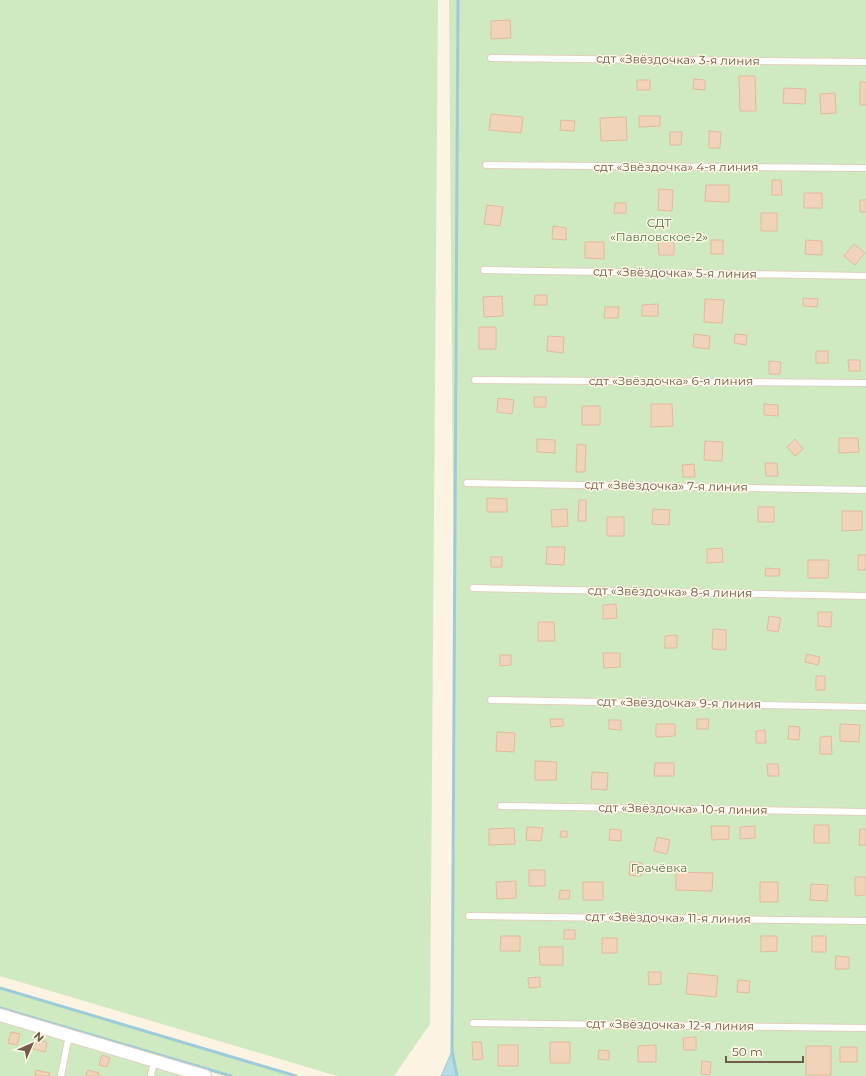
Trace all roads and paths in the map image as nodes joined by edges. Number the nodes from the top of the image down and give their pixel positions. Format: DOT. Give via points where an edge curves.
graph roads {
  1 [pos="491,58"];
  2 [pos="866,62"];
  3 [pos="486,165"];
  4 [pos="866,168"];
  5 [pos="484,270"];
  6 [pos="866,276"];
  7 [pos="475,380"];
  8 [pos="866,383"];
  9 [pos="467,483"];
  10 [pos="866,490"];
  11 [pos="474,588"];
  12 [pos="866,596"];
  13 [pos="491,700"];
  14 [pos="866,707"];
  15 [pos="501,806"];
  16 [pos="866,812"];
  17 [pos="469,916"];
  18 [pos="866,921"];
  19 [pos="0,1015"];
  20 [pos="473,1023"];
  21 [pos="866,1028"];
  22 [pos="69,1035"];
  23 [pos="154,1061"];
  24 [pos="61,1076"];
  25 [pos="151,1076"];
  26 [pos="205,1076"];
  1 -- 2 [label="lane, сдт «Звёздочка» 3-я линия"];
  3 -- 4 [label="lane, сдт «Звёздочка» 4-я линия"];
  5 -- 6 [label="lane, сдт «Звёздочка» 5-я линия"];
  7 -- 8 [label="lane, сдт «Звёздочка» 6-я линия"];
  9 -- 10 [label="lane, сдт «Звёздочка» 7-я линия"];
  11 -- 12 [label="lane, сдт «Звёздочка» 8-я линия"];
  13 -- 14 [label="lane, сдт «Звёздочка» 9-я линия"];
  15 -- 16 [label="lane, сдт «Звёздочка» 10-я линия"];
  17 -- 18 [label="lane, сдт «Звёздочка» 11-я линия"];
  19 -- 22 [label="street"];
  20 -- 21 [label="lane, сдт «Звёздочка» 12-я линия"];
  22 -- 23 [label="street"];
  22 -- 24 [label="lane"];
  23 -- 25 [label="lane"];
  23 -- 26 [label="street"];
}
